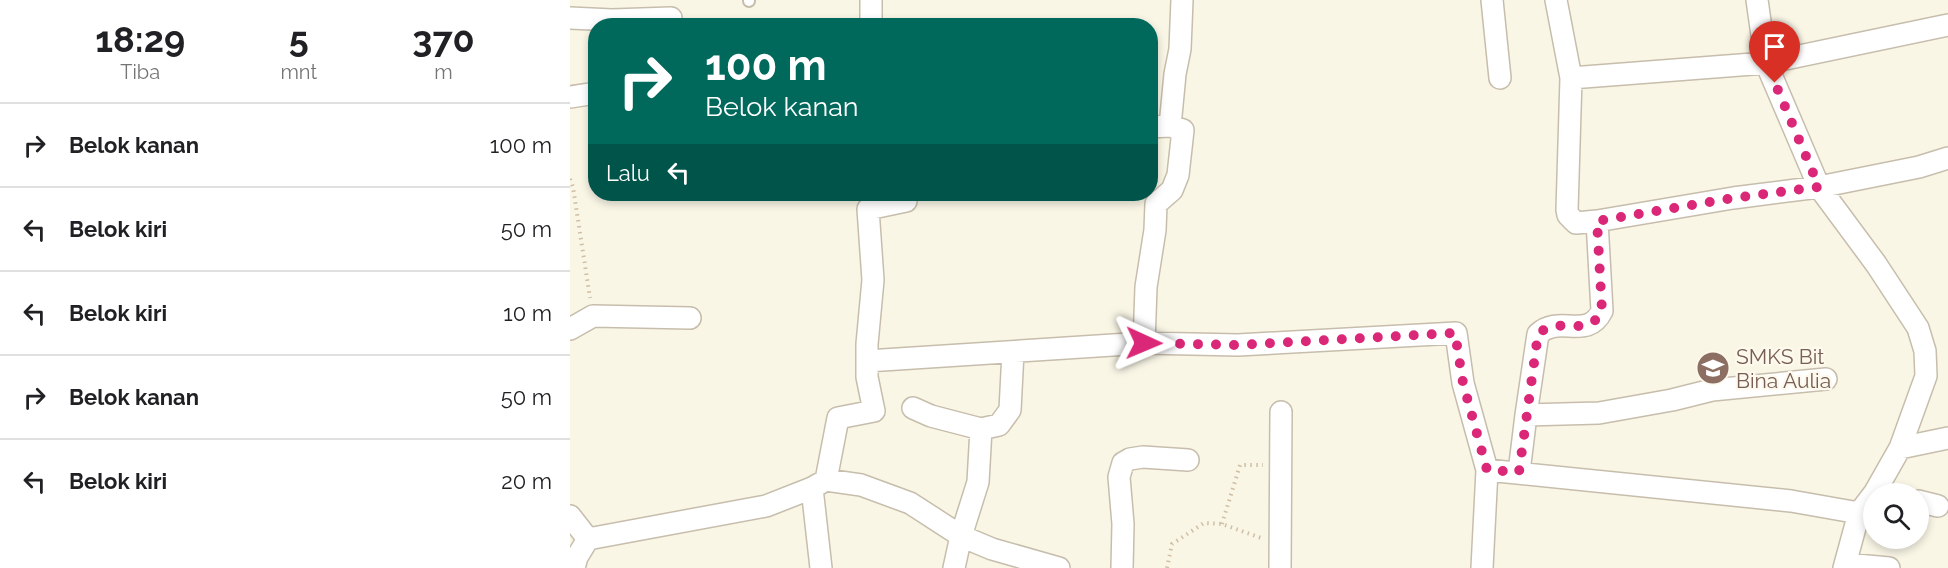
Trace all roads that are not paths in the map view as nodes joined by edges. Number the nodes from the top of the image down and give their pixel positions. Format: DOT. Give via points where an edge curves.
graph roads {
  1 [pos="870,0"];
  2 [pos="1182,0"];
  3 [pos="1492,0"];
  4 [pos="1556,0"];
  5 [pos="1757,0"];
  6 [pos="570,18"];
  7 [pos="871,18"];
  8 [pos="588,19"];
  9 [pos="1948,25"];
  10 [pos="1766,63"];
  11 [pos="1500,78"];
  12 [pos="1571,78"];
  13 [pos="588,94"];
  14 [pos="570,97"];
  15 [pos="1160,127"];
  16 [pos="1948,158"];
  17 [pos="1819,187"];
  18 [pos="906,201"];
  19 [pos="1597,221"];
  20 [pos="690,318"];
  21 [pos="570,329"];
  22 [pos="1144,343"];
  23 [pos="1013,352"];
  24 [pos="867,362"];
  25 [pos="1826,379"];
  26 [pos="913,408"];
  27 [pos="1281,412"];
  28 [pos="1526,416"];
  29 [pos="981,429"];
  30 [pos="1948,438"];
  31 [pos="1900,448"];
  32 [pos="1188,460"];
  33 [pos="1487,470"];
  34 [pos="1519,472"];
  35 [pos="1884,483"];
  36 [pos="819,484"];
  37 [pos="1863,509"];
  38 [pos="1859,513"];
  39 [pos="570,516"];
  40 [pos="961,536"];
  41 [pos="588,539"];
  42 [pos="1845,566"];
  43 [pos="574,568"];
  44 [pos="821,568"];
  45 [pos="954,568"];
  46 [pos="1059,568"];
  47 [pos="1122,568"];
  48 [pos="1280,568"];
  49 [pos="1482,568"];
  50 [pos="1889,568"];
  1 -- 7 [label="street"];
  2 -- 15 [label="street" via="1180,49"];
  3 -- 11 [label="street"];
  4 -- 12 [label="street"];
  5 -- 10 [label="street"];
  6 -- 8 [label="street"];
  9 -- 10 [label="street"];
  10 -- 12 [label="street"];
  10 -- 17 [label="street"];
  12 -- 19 [label="street" via="1567,210 1576,223"];
  13 -- 14 [label="street"];
  15 -- 22 [label="street" via="1183,130 1178,175 1172,190 1156,204"];
  16 -- 17 [label="street"];
  17 -- 19 [label="street"];
  17 -- 31 [label="street" via="1918,328 1925,351 1926,375"];
  18 -- 24 [label="street" via="868,209 873,280"];
  19 -- 28 [label="street" via="1602,311 1590,325 1552,326 1538,334"];
  20 -- 21 [label="street" via="592,316"];
  22 -- 23 [label="street"];
  22 -- 33 [label="street" via="1238,345 1455,333 1463,383"];
  23 -- 24 [label="street"];
  23 -- 29 [label="street" via="1010,410 999,425"];
  24 -- 36 [label="street" via="874,411 838,418"];
  25 -- 28 [label="street" via="1712,390 1599,413"];
  26 -- 29 [label="street"];
  27 -- 48 [label="street"];
  28 -- 34 [label="street"];
  29 -- 40 [label="street" via="978,482"];
  30 -- 31 [label="street"];
  31 -- 35 [label="street"];
  32 -- 47 [label="street" via="1143,457 1123,463 1119,477 1124,524"];
  33 -- 34 [label="street"];
  33 -- 49 [label="street"];
  34 -- 38 [label="street" via="1791,501"];
  36 -- 40 [label="street" via="861,485 910,503"];
  36 -- 41 [label="street" via="766,506"];
  36 -- 44 [label="street"];
  37 -- 38 [label="street"];
  38 -- 42 [label="street"];
  39 -- 41 [label="street"];
  40 -- 45 [label="street"];
  40 -- 46 [label="street"];
  41 -- 43 [label="street"];
  42 -- 50 [label="street"];
}
